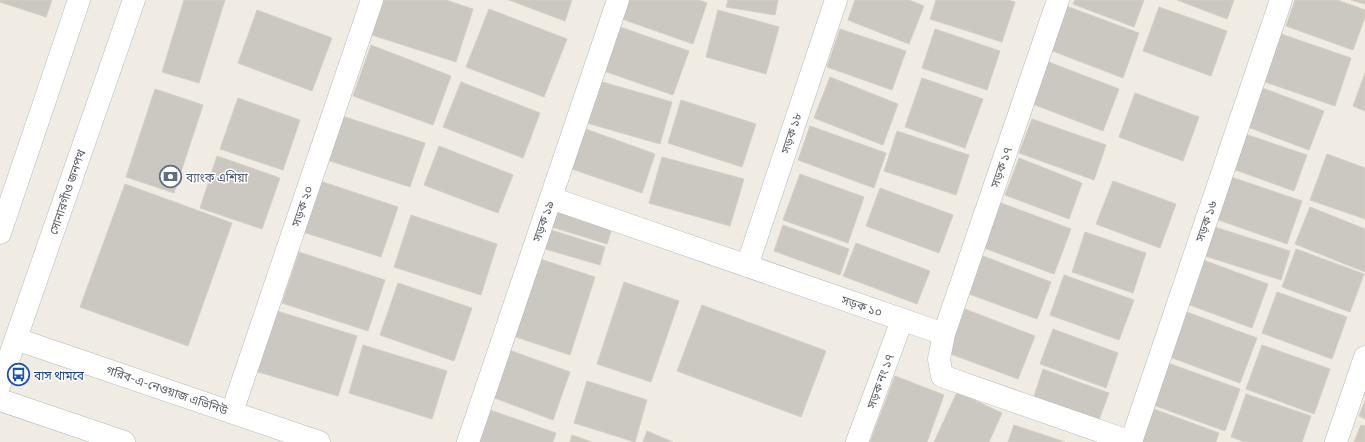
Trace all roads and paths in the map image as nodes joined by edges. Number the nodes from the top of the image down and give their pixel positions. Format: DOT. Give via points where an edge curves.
graph roads {
  1 [pos="79,0"];
  2 [pos="134,0"];
  3 [pos="372,0"];
  4 [pos="618,0"];
  5 [pos="836,0"];
  6 [pos="1058,0"];
  7 [pos="1281,0"];
  8 [pos="551,198"];
  9 [pos="0,233"];
  10 [pos="747,266"];
  11 [pos="902,320"];
  12 [pos="944,334"];
  13 [pos="16,339"];
  14 [pos="1365,357"];
  15 [pos="0,384"];
  16 [pos="0,400"];
  17 [pos="232,412"];
  18 [pos="124,442"];
  19 [pos="319,442"];
  20 [pos="468,442"];
  21 [pos="857,442"];
  22 [pos="1131,442"];
  23 [pos="1336,442"];
  1 -- 9 [label="street"];
  2 -- 13 [label="street, সোনারগাঁও জনপথ"];
  3 -- 17 [label="street, সড়ক ২০"];
  4 -- 8 [label="street, সড়ক ১৯"];
  5 -- 10 [label="street, সড়ক ১৮"];
  6 -- 12 [label="street, সড়ক ১৭"];
  7 -- 22 [label="street, সড়ক ১৬"];
  8 -- 10 [label="street, সড়ক ১০"];
  8 -- 20 [label="street, সড়ক ১৯"];
  10 -- 11 [label="street, সড়ক ১০"];
  11 -- 12 [label="street, সড়ক ১০"];
  11 -- 21 [label="street, সড়ক নং ১৭"];
  12 -- 22 [label="street" via="939,359 942,376"];
  13 -- 15 [label="street, সোনারগাঁও জনপথ"];
  13 -- 17 [label="street, গরিব-এ-নেওয়াজ এভিনিউ"];
  14 -- 23 [label="street"];
  16 -- 18 [label="street"];
  17 -- 19 [label="street, গরিব-এ-নেওয়াজ এভিনিউ"];
}
